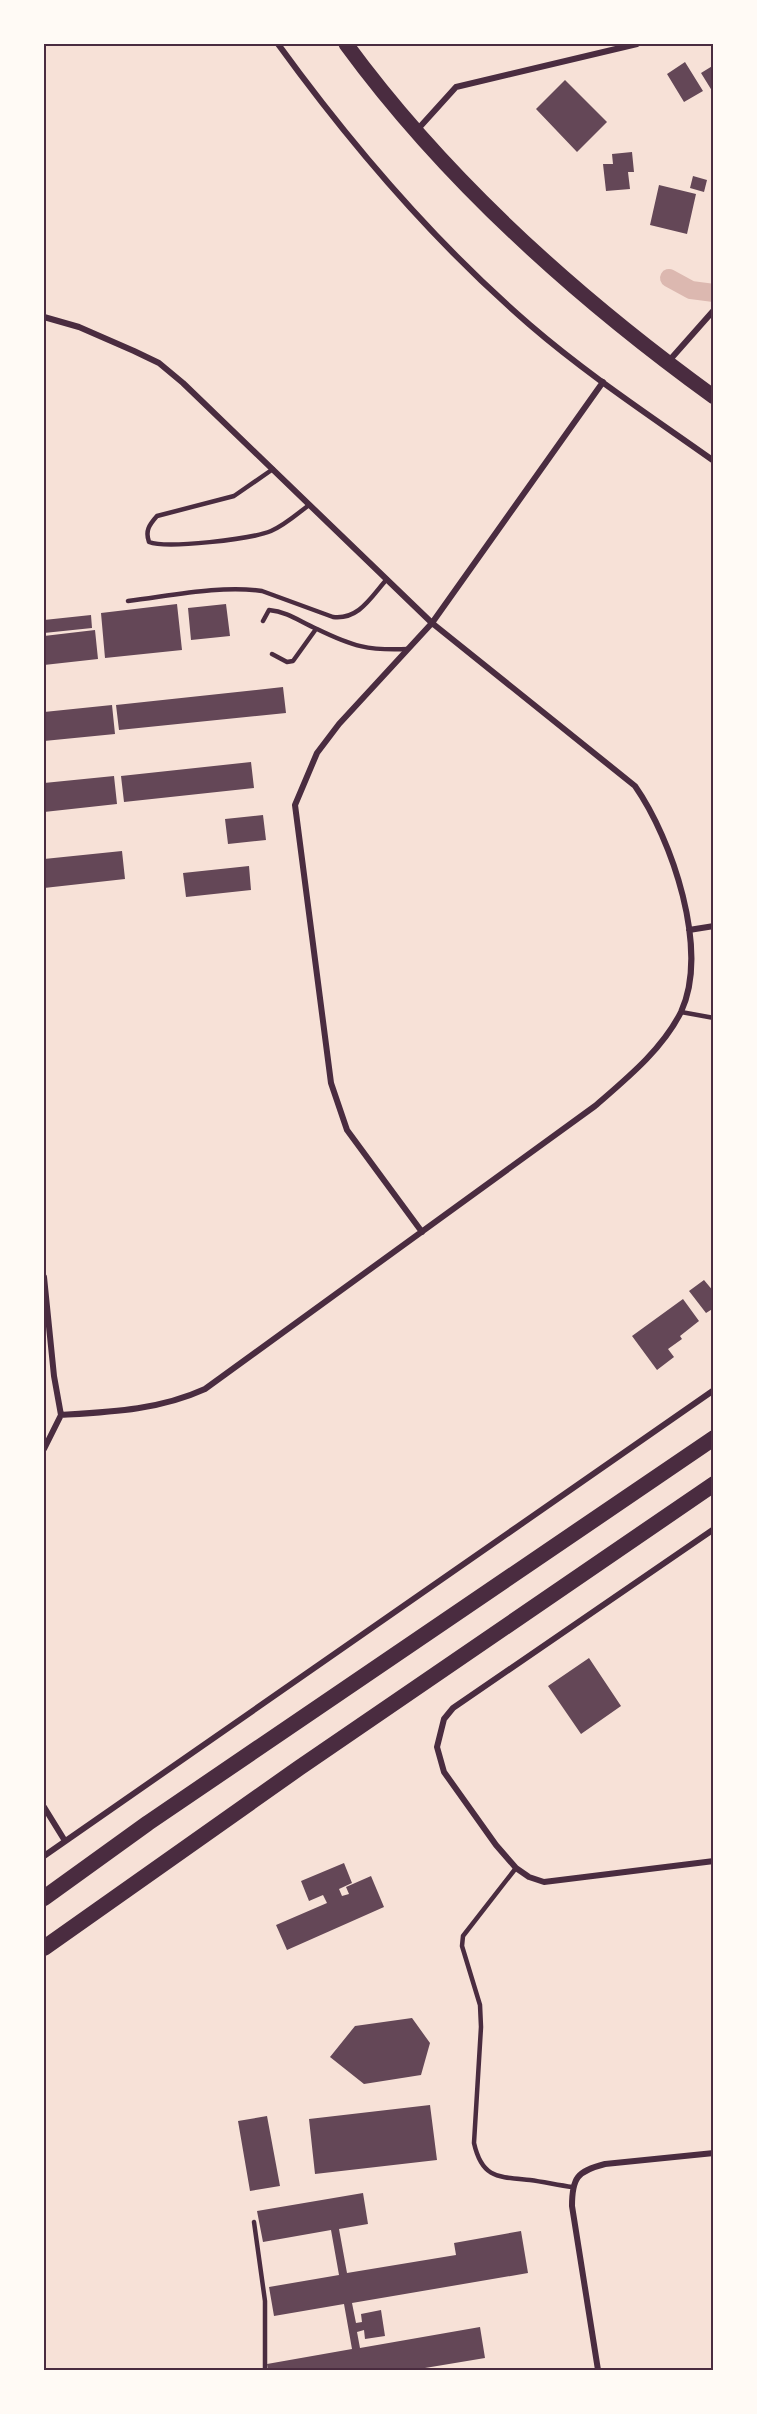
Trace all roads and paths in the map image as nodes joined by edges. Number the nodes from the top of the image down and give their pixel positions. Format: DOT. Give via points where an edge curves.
graph roads {
  1 [pos="278,44"];
  2 [pos="346,44"];
  3 [pos="637,44"];
  4 [pos="417,130"];
  5 [pos="714,310"];
  6 [pos="44,317"];
  7 [pos="667,363"];
  8 [pos="603,382"];
  9 [pos="714,397"];
  10 [pos="714,461"];
  11 [pos="273,469"];
  12 [pos="309,505"];
  13 [pos="387,579"];
  14 [pos="128,601"];
  15 [pos="263,621"];
  16 [pos="432,623"];
  17 [pos="316,629"];
  18 [pos="408,649"];
  19 [pos="272,654"];
  20 [pos="714,926"];
  21 [pos="689,930"];
  22 [pos="681,1012"];
  23 [pos="714,1018"];
  24 [pos="422,1232"];
  25 [pos="44,1277"];
  26 [pos="714,1390"];
  27 [pos="61,1415"];
  28 [pos="714,1438"];
  29 [pos="44,1449"];
  30 [pos="714,1484"];
  31 [pos="714,1529"];
  32 [pos="44,1807"];
  33 [pos="65,1841"];
  34 [pos="44,1856"];
  35 [pos="714,1861"];
  36 [pos="516,1868"];
  37 [pos="44,1898"];
  38 [pos="44,1948"];
  39 [pos="714,2153"];
  40 [pos="572,2187"];
  41 [pos="254,2222"];
  42 [pos="265,2370"];
  43 [pos="598,2370"];
  1 -- 8 [label="street" via="364,157 425,225 530,325"];
  2 -- 4 [label="main road"];
  3 -- 4 [label="street" via="456,87"];
  4 -- 7 [label="main road" via="538,257"];
  5 -- 7 [label="street"];
  6 -- 11 [label="street" via="79,327 159,363"];
  7 -- 9 [label="main road"];
  8 -- 10 [label="street"];
  8 -- 16 [label="street"];
  11 -- 12 [label="street"];
  11 -- 12 [label="lane" via="234,496 157,516 149,524 149,542 199,543 269,532"];
  12 -- 13 [label="street"];
  13 -- 14 [label="lane" via="357,612 342,618 254,589"];
  13 -- 16 [label="street"];
  15 -- 17 [label="lane" via="269,610 284,611"];
  16 -- 18 [label="street"];
  16 -- 21 [label="street" via="635,786 654,816 678,876"];
  17 -- 18 [label="lane" via="369,650"];
  17 -- 19 [label="lane" via="293,661"];
  18 -- 24 [label="street" via="317,753 295,805 338,1105 347,1130"];
  20 -- 21 [label="street"];
  21 -- 22 [label="street" via="690,968"];
  22 -- 23 [label="lane"];
  22 -- 24 [label="street" via="638,1070"];
  24 -- 27 [label="street" via="205,1389 182,1400 151,1407"];
  25 -- 27 [label="street"];
  26 -- 33 [label="street"];
  27 -- 29 [label="street"];
  28 -- 37 [label="highway"];
  30 -- 38 [label="highway"];
  31 -- 36 [label="street" via="453,1708 444,1719 437,1747 444,1772"];
  32 -- 33 [label="street"];
  33 -- 34 [label="street"];
  35 -- 36 [label="street" via="544,1882"];
  36 -- 40 [label="lane" via="463,1936 462,1946 480,2005 482,2027 474,2144 485,2169 497,2177"];
  39 -- 40 [label="street" via="605,2164 589,2168 576,2178"];
  40 -- 43 [label="street"];
  41 -- 42 [label="lane" via="265,2301"];
}
